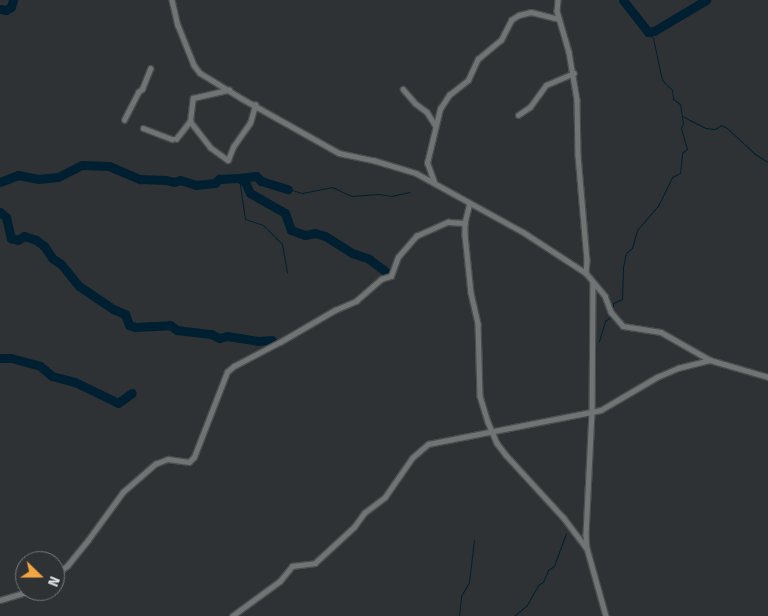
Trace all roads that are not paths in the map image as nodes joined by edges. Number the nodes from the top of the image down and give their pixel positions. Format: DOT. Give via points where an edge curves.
graph roads {
  1 [pos="172,0"];
  2 [pos="558,0"];
  3 [pos="559,19"];
  4 [pos="150,69"];
  5 [pos="574,73"];
  6 [pos="403,89"];
  7 [pos="229,90"];
  8 [pos="255,105"];
  9 [pos="518,115"];
  10 [pos="124,120"];
  11 [pos="190,121"];
  12 [pos="435,125"];
  13 [pos="143,128"];
  14 [pos="434,182"];
  15 [pos="470,203"];
  16 [pos="464,223"];
  17 [pos="586,273"];
  18 [pos="593,282"];
  19 [pos="710,360"];
  20 [pos="768,377"];
  21 [pos="592,412"];
  22 [pos="492,433"];
  23 [pos="587,548"];
  24 [pos="65,567"];
  25 [pos="15,596"];
  26 [pos="0,600"];
  27 [pos="232,616"];
  28 [pos="606,616"];
  1 -- 7 [label="street" via="194,65 198,71"];
  2 -- 3 [label="street"];
  3 -- 5 [label="street"];
  3 -- 12 [label="street" via="531,12 512,20 502,40 478,59 468,80 448,95"];
  4 -- 10 [label="street"];
  5 -- 9 [label="street" via="546,85 530,107"];
  5 -- 17 [label="street"];
  6 -- 12 [label="street" via="427,112"];
  7 -- 8 [label="street"];
  7 -- 11 [label="street" via="193,98"];
  8 -- 11 [label="street" via="250,123 232,147 228,160 210,147"];
  8 -- 14 [label="street" via="342,154 411,171"];
  11 -- 13 [label="street" via="182,134 172,139"];
  12 -- 14 [label="street" via="427,163"];
  14 -- 15 [label="street"];
  15 -- 16 [label="street"];
  15 -- 17 [label="street"];
  16 -- 22 [label="street" via="471,293 479,332 480,396"];
  16 -- 24 [label="street" via="448,222 416,236 398,257 391,276 381,279 356,301 227,372 194,457 189,462 168,459 155,464 119,497"];
  17 -- 18 [label="street"];
  18 -- 19 [label="street" via="623,326 666,334"];
  18 -- 21 [label="street"];
  19 -- 20 [label="street"];
  19 -- 21 [label="street" via="666,373 604,410"];
  21 -- 22 [label="street"];
  21 -- 23 [label="street"];
  22 -- 23 [label="street" via="506,455"];
  22 -- 27 [label="street" via="428,444 385,497 364,513 354,527 315,563 292,566 280,581"];
  23 -- 28 [label="street"];
  25 -- 26 [label="street"];
}
